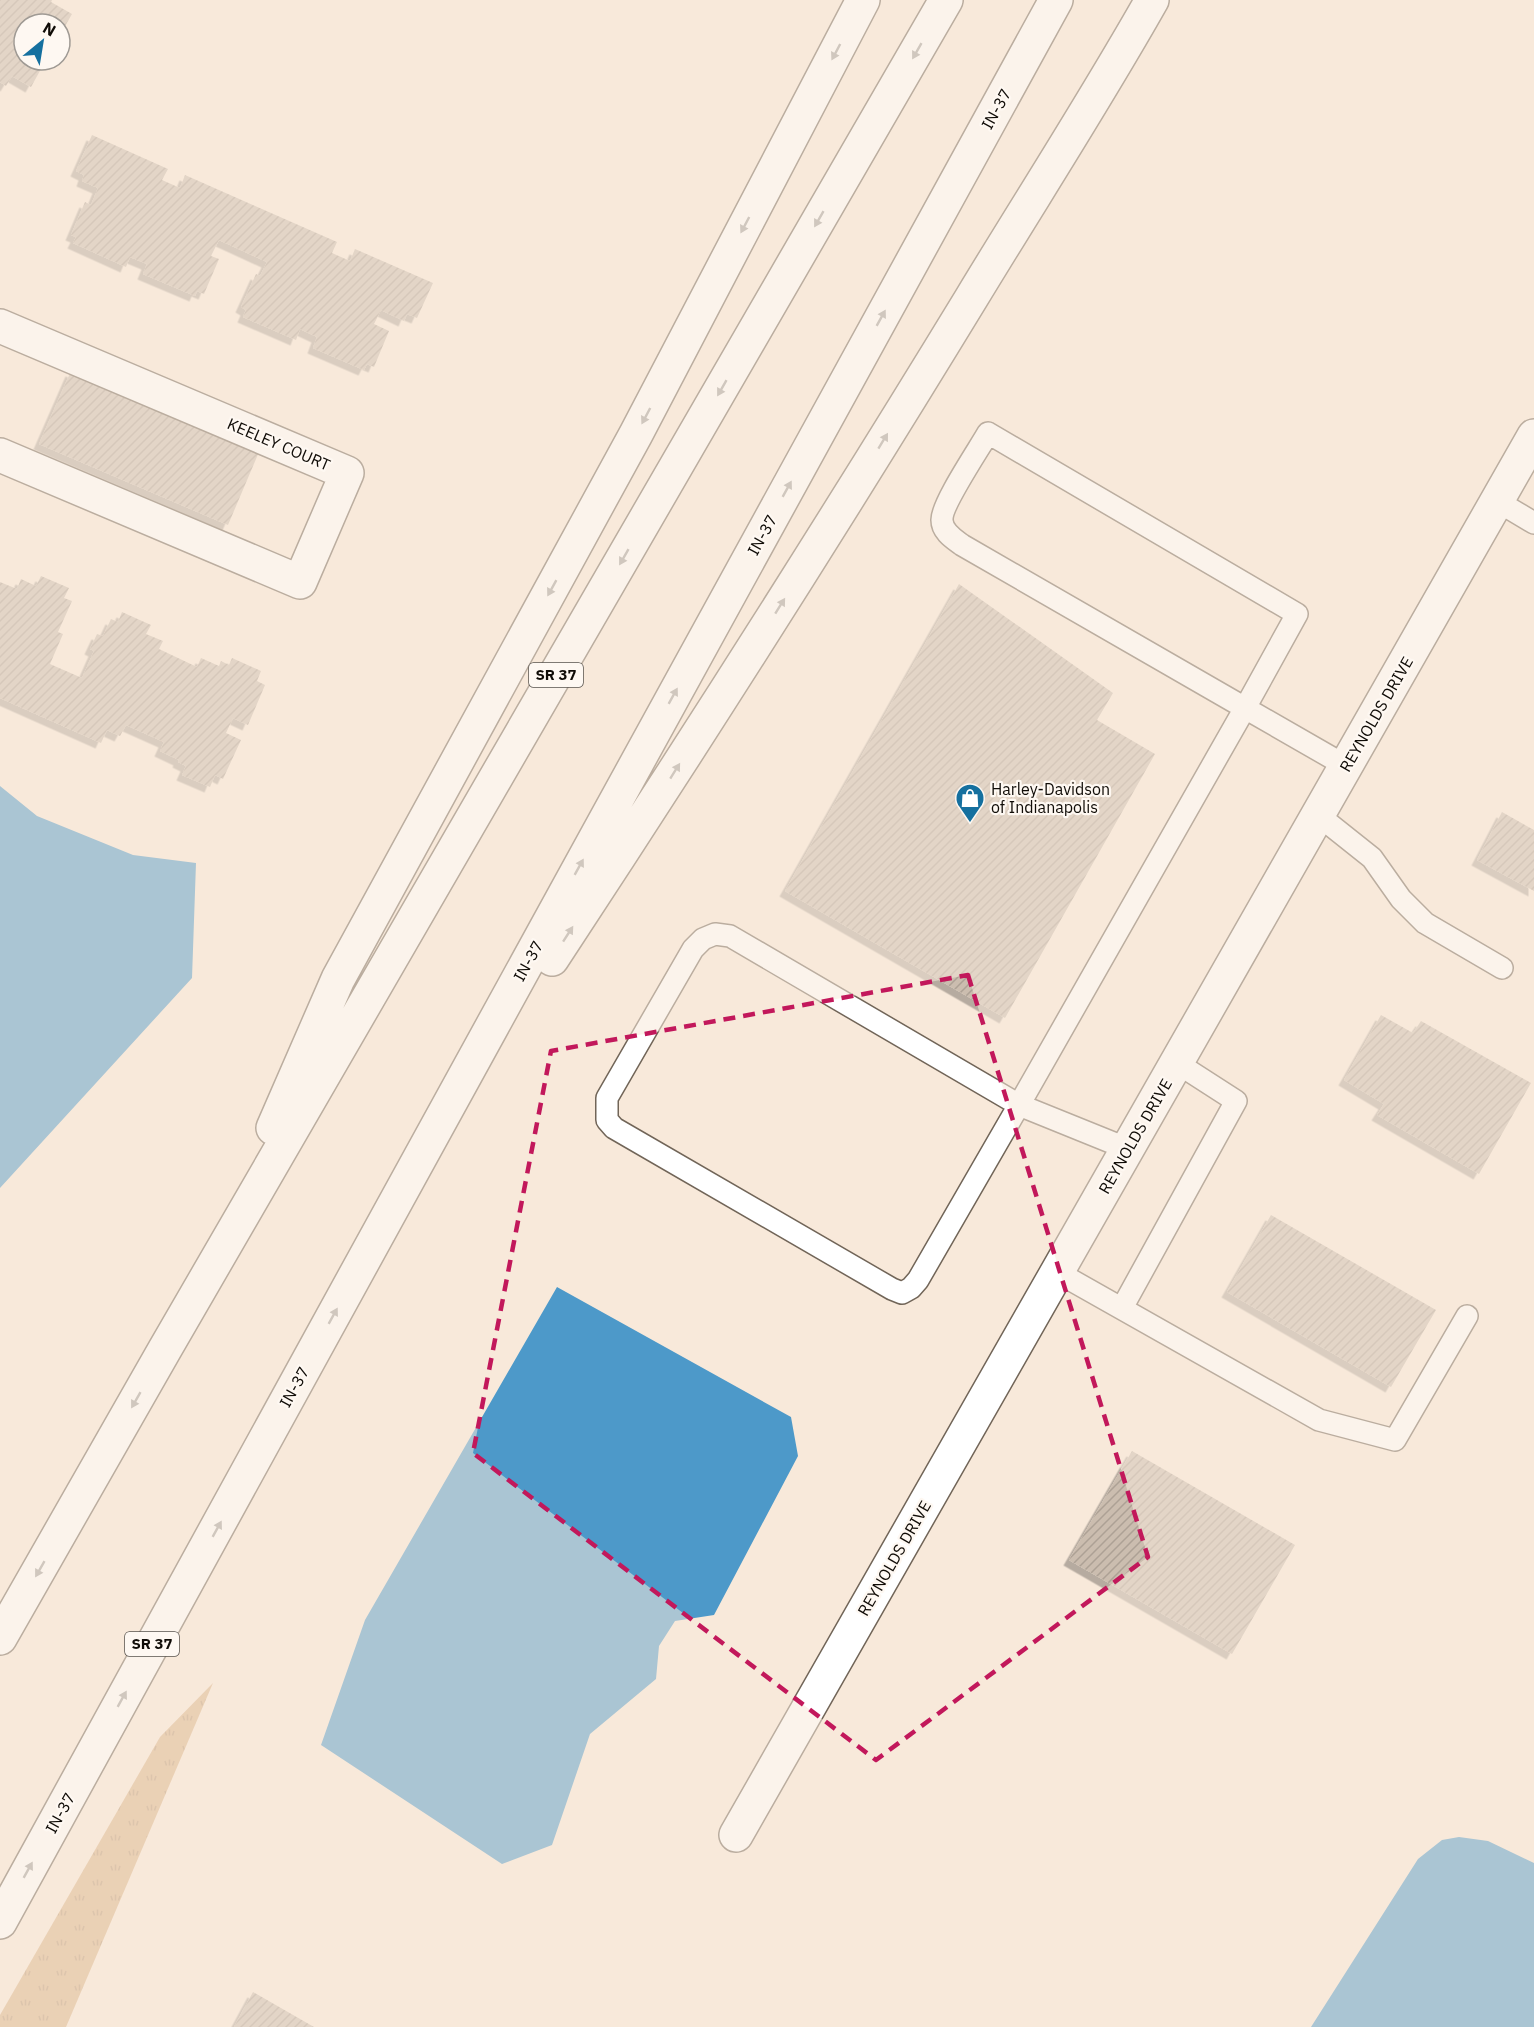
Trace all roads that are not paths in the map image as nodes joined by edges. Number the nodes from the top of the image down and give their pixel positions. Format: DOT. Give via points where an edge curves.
graph roads {
  1 [pos="863,0"];
  2 [pos="946,0"];
  3 [pos="1056,0"];
  4 [pos="1152,0"];
  5 [pos="0,326"];
  6 [pos="1534,436"];
  7 [pos="0,455"];
  8 [pos="1497,501"];
  9 [pos="1534,523"];
  10 [pos="1245,708"];
  11 [pos="1346,766"];
  12 [pos="1318,815"];
  13 [pos="1502,968"];
  14 [pos="1177,1063"];
  15 [pos="1018,1105"];
  16 [pos="1128,1149"];
  17 [pos="420,1158"];
  18 [pos="1057,1272"];
  19 [pos="206,1280"];
  20 [pos="1122,1308"];
  21 [pos="1467,1316"];
  22 [pos="0,1638"];
  23 [pos="736,1835"];
  24 [pos="0,1922"];
  1 -- 19 [label="main road, one-way" via="636,434 338,979"];
  2 -- 19 [label="main road, SR 37, one-way"];
  17 -- 3 [label="main road, IN-37 / SR 37, one-way"];
  17 -- 4 [label="main road, one-way" via="671,778 854,489"];
  5 -- 7 [label="main road, KEELEY COURT" via="347,472 300,582"];
  6 -- 8 [label="main road, REYNOLDS DRIVE"];
  8 -- 9 [label="lane"];
  8 -- 11 [label="main road, REYNOLDS DRIVE"];
  10 -- 10 [label="lane" via="1297,614 988,433 947,504 942,520 946,533"];
  10 -- 11 [label="lane"];
  10 -- 15 [label="lane"];
  11 -- 12 [label="main road, REYNOLDS DRIVE"];
  12 -- 13 [label="lane" via="1372,858 1401,899 1425,923"];
  12 -- 14 [label="main road, REYNOLDS DRIVE"];
  14 -- 16 [label="main road, REYNOLDS DRIVE"];
  14 -- 20 [label="lane" via="1236,1101"];
  15 -- 15 [label="lane" via="918,1280 902,1293 614,1128 607,1120 606,1109 607,1098 693,949 715,934 730,936"];
  15 -- 16 [label="lane"];
  16 -- 18 [label="main road, REYNOLDS DRIVE"];
  24 -- 17 [label="main road, IN-37 / SR 37, one-way"];
  18 -- 20 [label="lane"];
  18 -- 23 [label="main road, REYNOLDS DRIVE"];
  19 -- 22 [label="main road, SR 37, one-way"];
  20 -- 21 [label="lane" via="1319,1420 1395,1440"];
}
